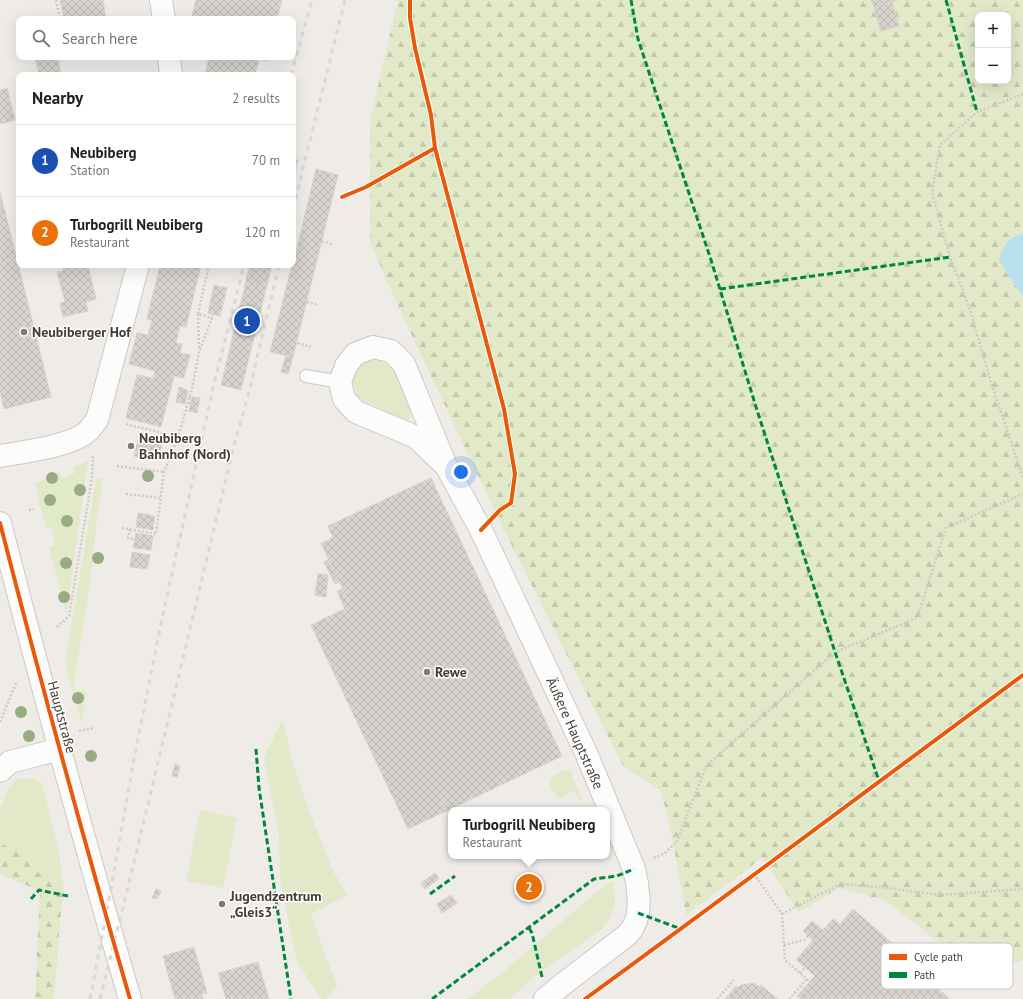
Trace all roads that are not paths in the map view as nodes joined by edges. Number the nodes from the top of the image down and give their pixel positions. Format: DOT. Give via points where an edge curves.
graph roads {
  1 [pos="161,0"];
  2 [pos="164,16"];
  3 [pos="169,60"];
  4 [pos="171,72"];
  5 [pos="137,268"];
  6 [pos="306,376"];
  7 [pos="340,382"];
  8 [pos="0,456"];
  9 [pos="446,466"];
  10 [pos="0,523"];
  11 [pos="60,749"];
  12 [pos="0,771"];
  13 [pos="608,807"];
  14 [pos="610,811"];
  15 [pos="130,999"];
  16 [pos="545,999"];
  1 -- 2 [label="street"];
  3 -- 4 [label="street"];
  5 -- 8 [label="street" via="97,420 89,431 64,443"];
  6 -- 7 [label="lane"];
  7 -- 9 [label="street, Äußere Hauptstraße" via="344,399 356,412 416,437"];
  7 -- 9 [label="street, Äußere Hauptstraße" via="346,366 356,354 373,347 391,351 404,364"];
  9 -- 13 [label="street, Äußere Hauptstraße" via="480,530 587,755"];
  10 -- 11 [label="street, Hauptstraße"];
  11 -- 12 [label="street" via="10,762"];
  11 -- 15 [label="street, Hauptstraße"];
  14 -- 16 [label="street, Äußere Hauptstraße" via="637,882 638,913 635,925 627,935"];
}
